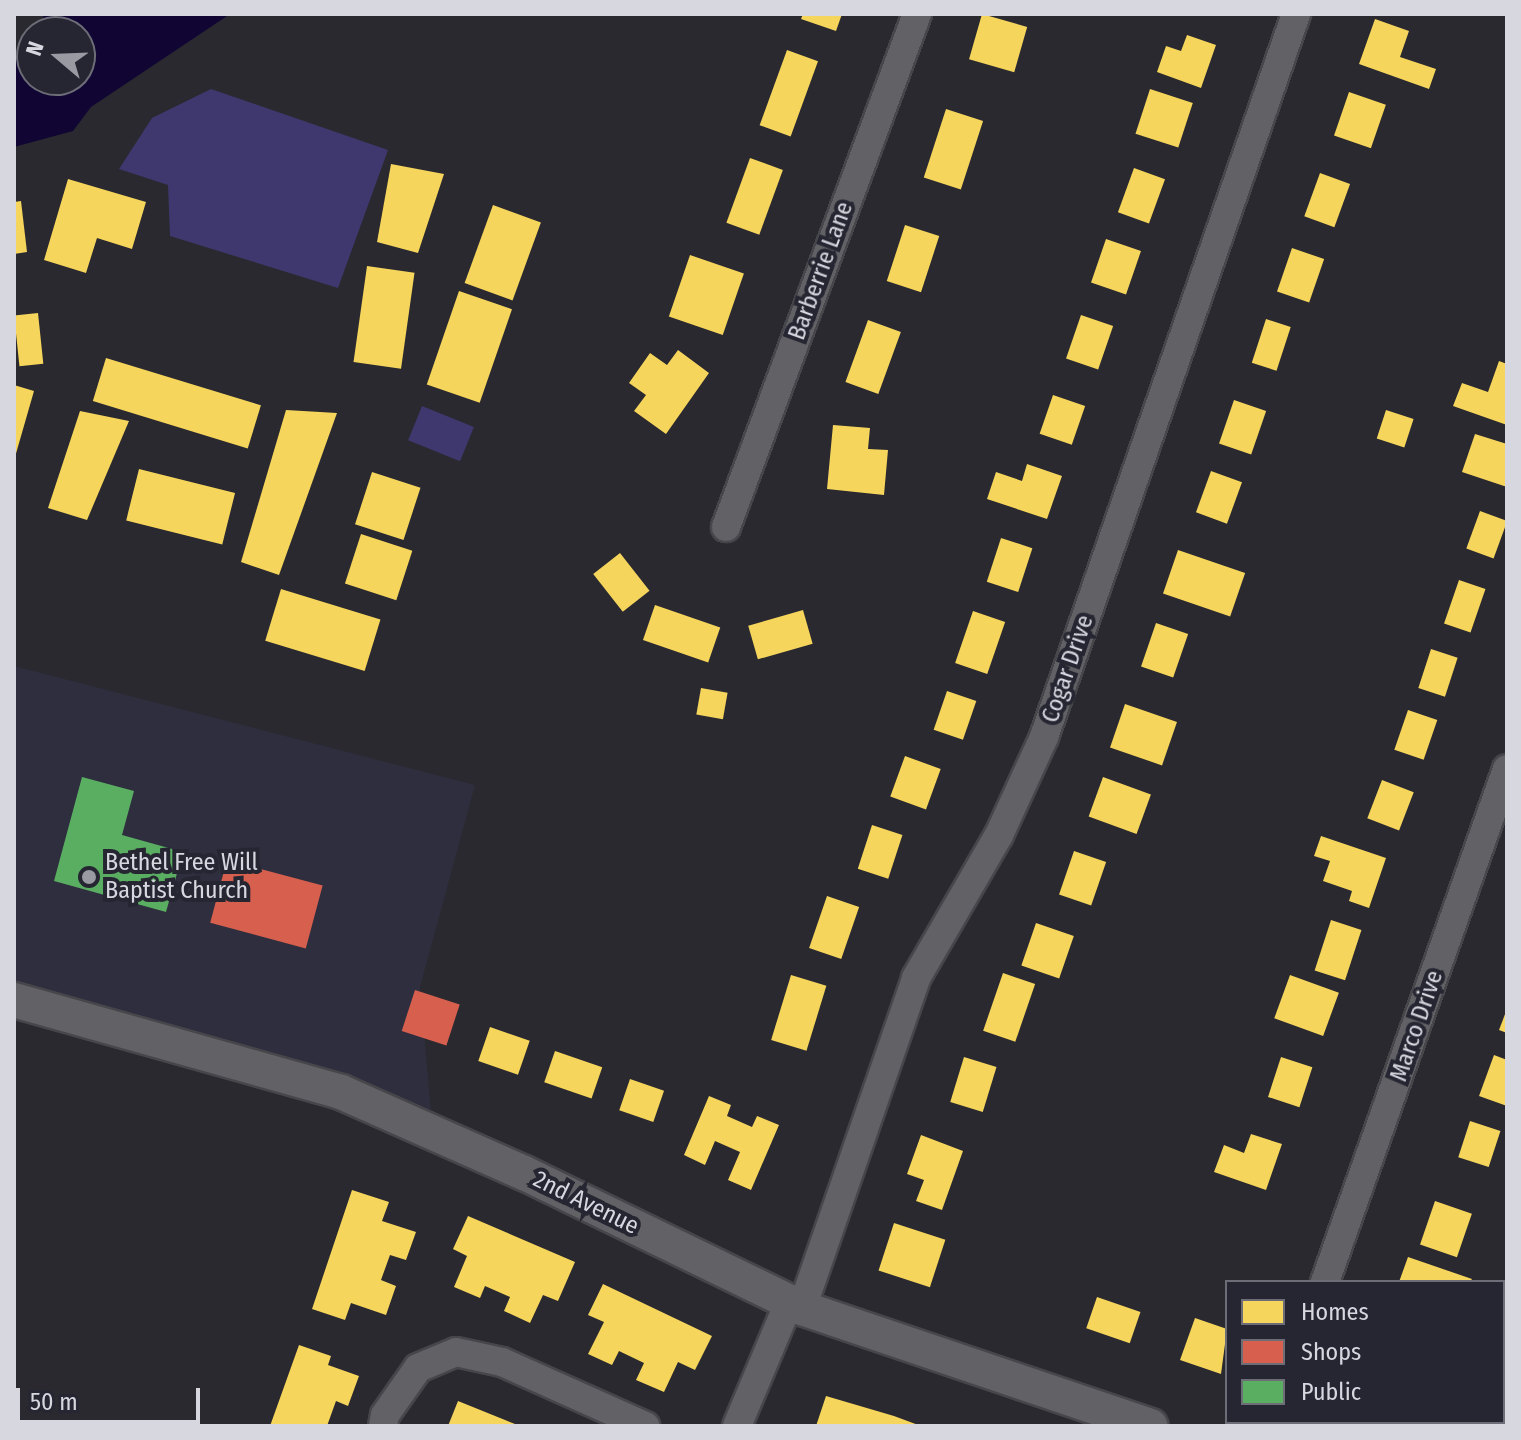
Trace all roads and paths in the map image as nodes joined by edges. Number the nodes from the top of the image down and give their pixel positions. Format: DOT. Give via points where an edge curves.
graph roads {
  1 [pos="917,14"];
  2 [pos="1296,14"];
  3 [pos="726,527"];
  4 [pos="1507,769"];
  5 [pos="14,1000"];
  6 [pos="1326,1280"];
  7 [pos="796,1305"];
  8 [pos="598,1416"];
  9 [pos="383,1426"];
  10 [pos="645,1426"];
  11 [pos="737,1426"];
  12 [pos="1151,1426"];
  1 -- 3 [label="street, Barberrie Lane"];
  2 -- 7 [label="street, Cogar Drive" via="1044,737 999,835 916,978"];
  4 -- 6 [label="street, Marco Drive"];
  5 -- 7 [label="street, 2nd Avenue" via="341,1092 524,1173"];
  7 -- 11 [label="street, Cogar Drive"];
  7 -- 12 [label="street, 2nd Avenue"];
  8 -- 9 [label="street" via="502,1362 456,1352 418,1368"];
  8 -- 10 [label="street"];
}
